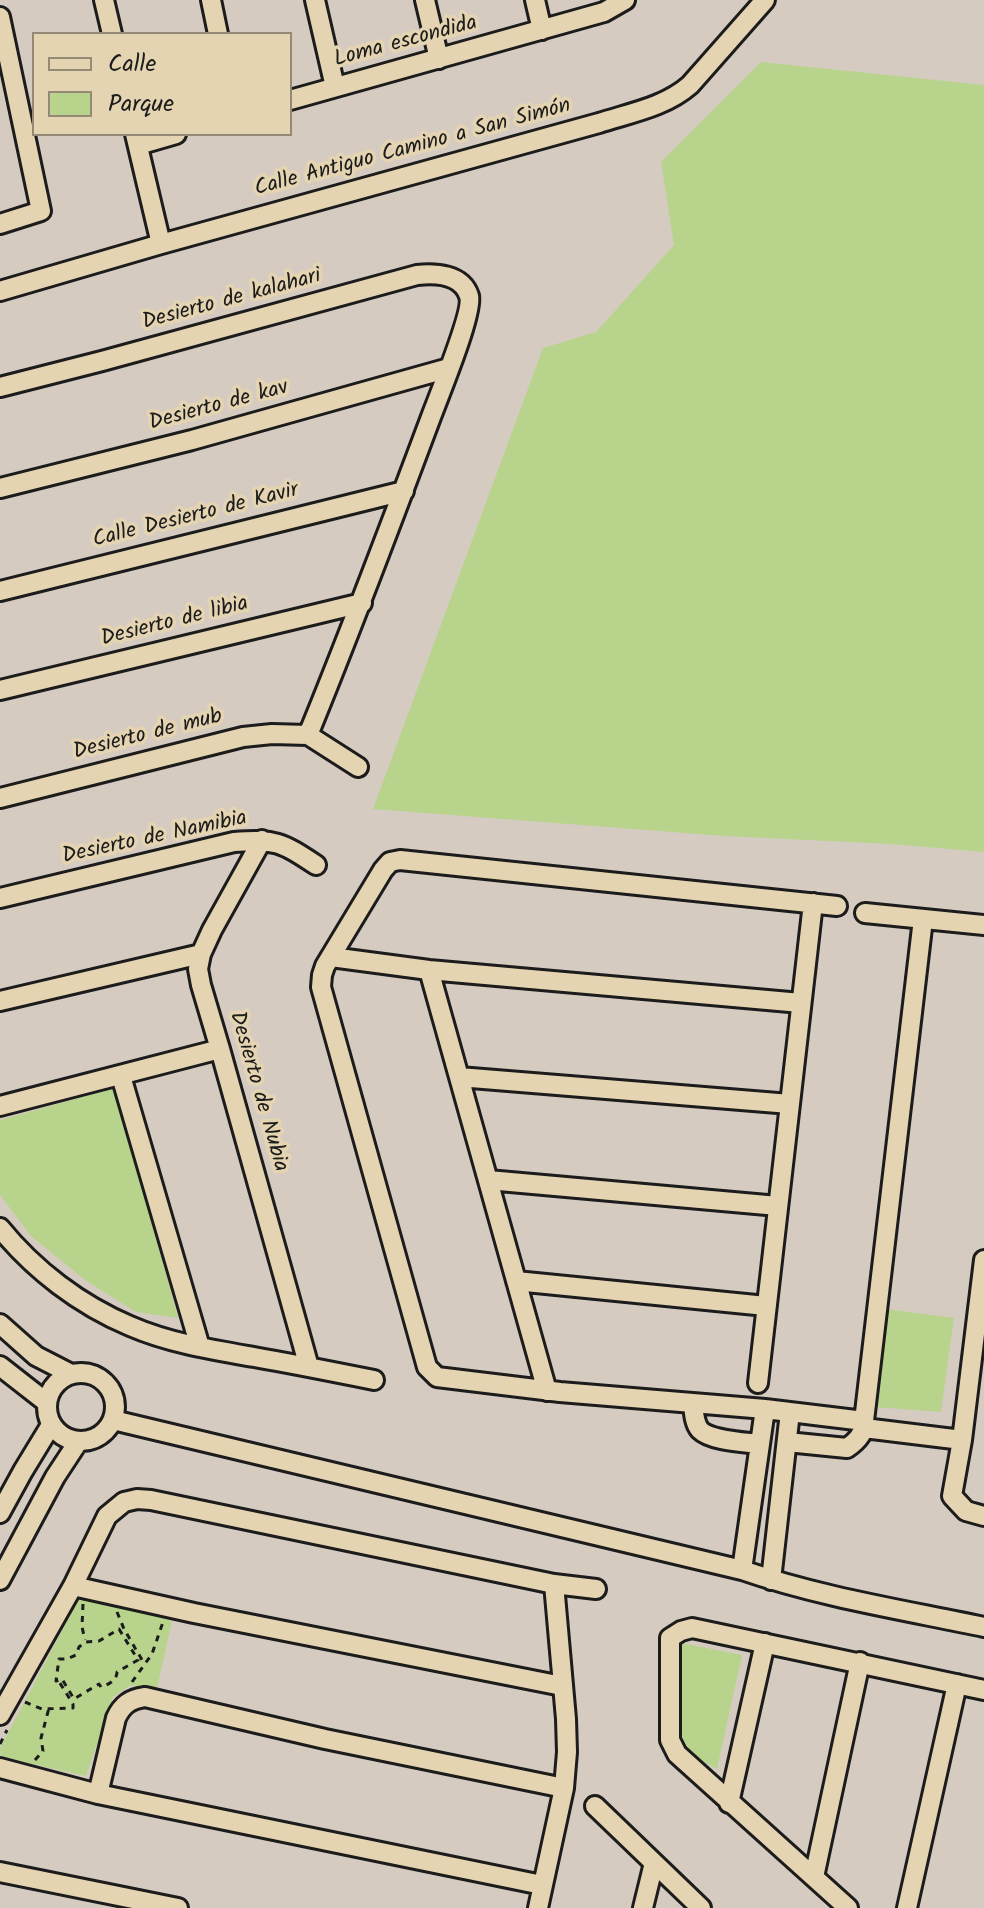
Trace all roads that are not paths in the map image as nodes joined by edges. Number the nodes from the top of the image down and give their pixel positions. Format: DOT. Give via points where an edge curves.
graph roads {
  1 [pos="104,0"];
  2 [pos="211,0"];
  3 [pos="315,0"];
  4 [pos="425,0"];
  5 [pos="535,0"];
  6 [pos="625,0"];
  7 [pos="765,0"];
  8 [pos="0,17"];
  9 [pos="542,30"];
  10 [pos="112,32"];
  11 [pos="218,32"];
  12 [pos="439,59"];
  13 [pos="335,87"];
  14 [pos="292,99"];
  15 [pos="163,136"];
  16 [pos="137,140"];
  17 [pos="0,224"];
  18 [pos="161,244"];
  19 [pos="0,291"];
  20 [pos="449,368"];
  21 [pos="0,387"];
  22 [pos="0,488"];
  23 [pos="404,491"];
  24 [pos="0,591"];
  25 [pos="362,603"];
  26 [pos="0,690"];
  27 [pos="308,735"];
  28 [pos="358,767"];
  29 [pos="0,798"];
  30 [pos="262,840"];
  31 [pos="316,865"];
  32 [pos="0,898"];
  33 [pos="813,903"];
  34 [pos="837,906"];
  35 [pos="865,913"];
  36 [pos="923,919"];
  37 [pos="984,925"];
  38 [pos="201,954"];
  39 [pos="331,957"];
  40 [pos="429,970"];
  41 [pos="0,1001"];
  42 [pos="801,1003"];
  43 [pos="220,1049"];
  44 [pos="121,1076"];
  45 [pos="459,1077"];
  46 [pos="790,1104"];
  47 [pos="0,1106"];
  48 [pos="488,1180"];
  49 [pos="778,1206"];
  50 [pos="0,1228"];
  51 [pos="984,1260"];
  52 [pos="516,1281"];
  53 [pos="766,1306"];
  54 [pos="0,1324"];
  55 [pos="200,1347"];
  56 [pos="0,1366"];
  57 [pos="309,1367"];
  58 [pos="71,1374"];
  59 [pos="374,1380"];
  60 [pos="758,1383"];
  61 [pos="547,1391"];
  62 [pos="46,1402"];
  63 [pos="693,1404"];
  64 [pos="765,1409"];
  65 [pos="790,1412"];
  66 [pos="113,1420"];
  67 [pos="864,1424"];
  68 [pos="51,1425"];
  69 [pos="962,1440"];
  70 [pos="78,1442"];
  71 [pos="787,1442"];
  72 [pos="760,1444"];
  73 [pos="0,1513"];
  74 [pos="984,1516"];
  75 [pos="742,1570"];
  76 [pos="0,1580"];
  77 [pos="771,1580"];
  78 [pos="554,1584"];
  79 [pos="79,1587"];
  80 [pos="596,1589"];
  81 [pos="984,1627"];
  82 [pos="765,1643"];
  83 [pos="860,1662"];
  84 [pos="957,1684"];
  85 [pos="562,1686"];
  86 [pos="984,1690"];
  87 [pos="0,1715"];
  88 [pos="0,1768"];
  89 [pos="564,1788"];
  90 [pos="98,1794"];
  91 [pos="729,1803"];
  92 [pos="595,1806"];
  93 [pos="654,1863"];
  94 [pos="0,1872"];
  95 [pos="814,1877"];
  96 [pos="542,1885"];
  97 [pos="178,1908"];
  98 [pos="538,1908"];
  99 [pos="643,1908"];
  100 [pos="701,1908"];
  101 [pos="848,1908"];
  102 [pos="907,1908"];
  1 -- 10 [label="street"];
  2 -- 11 [label="street"];
  3 -- 13 [label="street"];
  4 -- 12 [label="street"];
  5 -- 9 [label="street"];
  6 -- 9 [label="street, Loma escondida" via="604,12"];
  7 -- 18 [label="street, Calle Antiguo Camino a San Simón" via="690,85 662,103"];
  8 -- 17 [label="street" via="41,211"];
  9 -- 12 [label="street, Loma escondida"];
  12 -- 13 [label="street, Loma escondida"];
  13 -- 14 [label="street, Loma escondida"];
  15 -- 16 [label="street"];
  16 -- 18 [label="street"];
  18 -- 19 [label="street, Calle Antiguo Camino a San Simón"];
  20 -- 21 [label="street, Desierto de kalahari" via="469,296 445,275 432,274"];
  20 -- 22 [label="street, Desierto de kav"];
  20 -- 23 [label="street"];
  23 -- 24 [label="street, Calle Desierto de Kavir"];
  23 -- 25 [label="street"];
  25 -- 26 [label="street, Desierto de libia"];
  25 -- 27 [label="street"];
  27 -- 28 [label="street"];
  27 -- 29 [label="street, Desierto de mub" via="243,737"];
  30 -- 31 [label="street, Desierto de Namibia" via="279,843"];
  30 -- 32 [label="street, Desierto de Namibia" via="234,842"];
  30 -- 38 [label="street"];
  33 -- 34 [label="street"];
  33 -- 39 [label="street" via="400,860 383,870"];
  33 -- 42 [label="street"];
  35 -- 36 [label="street"];
  36 -- 37 [label="street"];
  36 -- 67 [label="street"];
  38 -- 41 [label="street"];
  38 -- 43 [label="street, Desierto de Nubia" via="201,985"];
  39 -- 40 [label="street"];
  39 -- 61 [label="street" via="321,987 427,1367 437,1377"];
  40 -- 42 [label="street"];
  40 -- 45 [label="street"];
  42 -- 46 [label="street"];
  43 -- 44 [label="street"];
  43 -- 57 [label="street, Desierto de Nubia"];
  44 -- 47 [label="street"];
  44 -- 55 [label="street"];
  45 -- 46 [label="street"];
  45 -- 48 [label="street"];
  46 -- 49 [label="street"];
  48 -- 49 [label="street"];
  48 -- 52 [label="street"];
  49 -- 53 [label="street"];
  50 -- 55 [label="street" via="40,1269 96,1309 132,1327"];
  51 -- 69 [label="street"];
  52 -- 53 [label="street"];
  52 -- 61 [label="street"];
  53 -- 60 [label="street"];
  54 -- 58 [label="street" via="36,1356"];
  55 -- 57 [label="street"];
  56 -- 62 [label="street"];
  57 -- 59 [label="street"];
  58 -- 62 [label="street" via="54,1384"];
  58 -- 66 [label="street" via="93,1374 110,1388"];
  61 -- 63 [label="street"];
  62 -- 68 [label="street"];
  63 -- 64 [label="street"];
  63 -- 72 [label="street" via="702,1432"];
  64 -- 65 [label="street"];
  64 -- 72 [label="street"];
  65 -- 67 [label="street"];
  65 -- 71 [label="street"];
  66 -- 70 [label="street" via="99,1437"];
  66 -- 75 [label="street"];
  67 -- 69 [label="street"];
  67 -- 71 [label="street" via="847,1448"];
  68 -- 70 [label="street"];
  68 -- 73 [label="street"];
  69 -- 74 [label="street" via="952,1496 966,1511"];
  70 -- 76 [label="street"];
  71 -- 77 [label="street"];
  72 -- 75 [label="street"];
  75 -- 77 [label="street"];
  77 -- 81 [label="street"];
  78 -- 79 [label="street" via="137,1499 107,1516"];
  78 -- 80 [label="street"];
  78 -- 85 [label="street"];
  79 -- 85 [label="street"];
  79 -- 87 [label="street"];
  82 -- 83 [label="street"];
  82 -- 91 [label="street"];
  82 -- 91 [label="street" via="692,1628 670,1638 670,1740 677,1754"];
  83 -- 84 [label="street"];
  83 -- 95 [label="street"];
  84 -- 86 [label="street"];
  84 -- 102 [label="street"];
  85 -- 89 [label="street"];
  88 -- 90 [label="street"];
  89 -- 90 [label="street" via="145,1697 120,1709"];
  89 -- 96 [label="street"];
  90 -- 96 [label="street"];
  91 -- 95 [label="street"];
  92 -- 93 [label="street"];
  93 -- 99 [label="street"];
  93 -- 100 [label="street"];
  94 -- 97 [label="street"];
  95 -- 101 [label="street"];
  96 -- 98 [label="street"];
}
